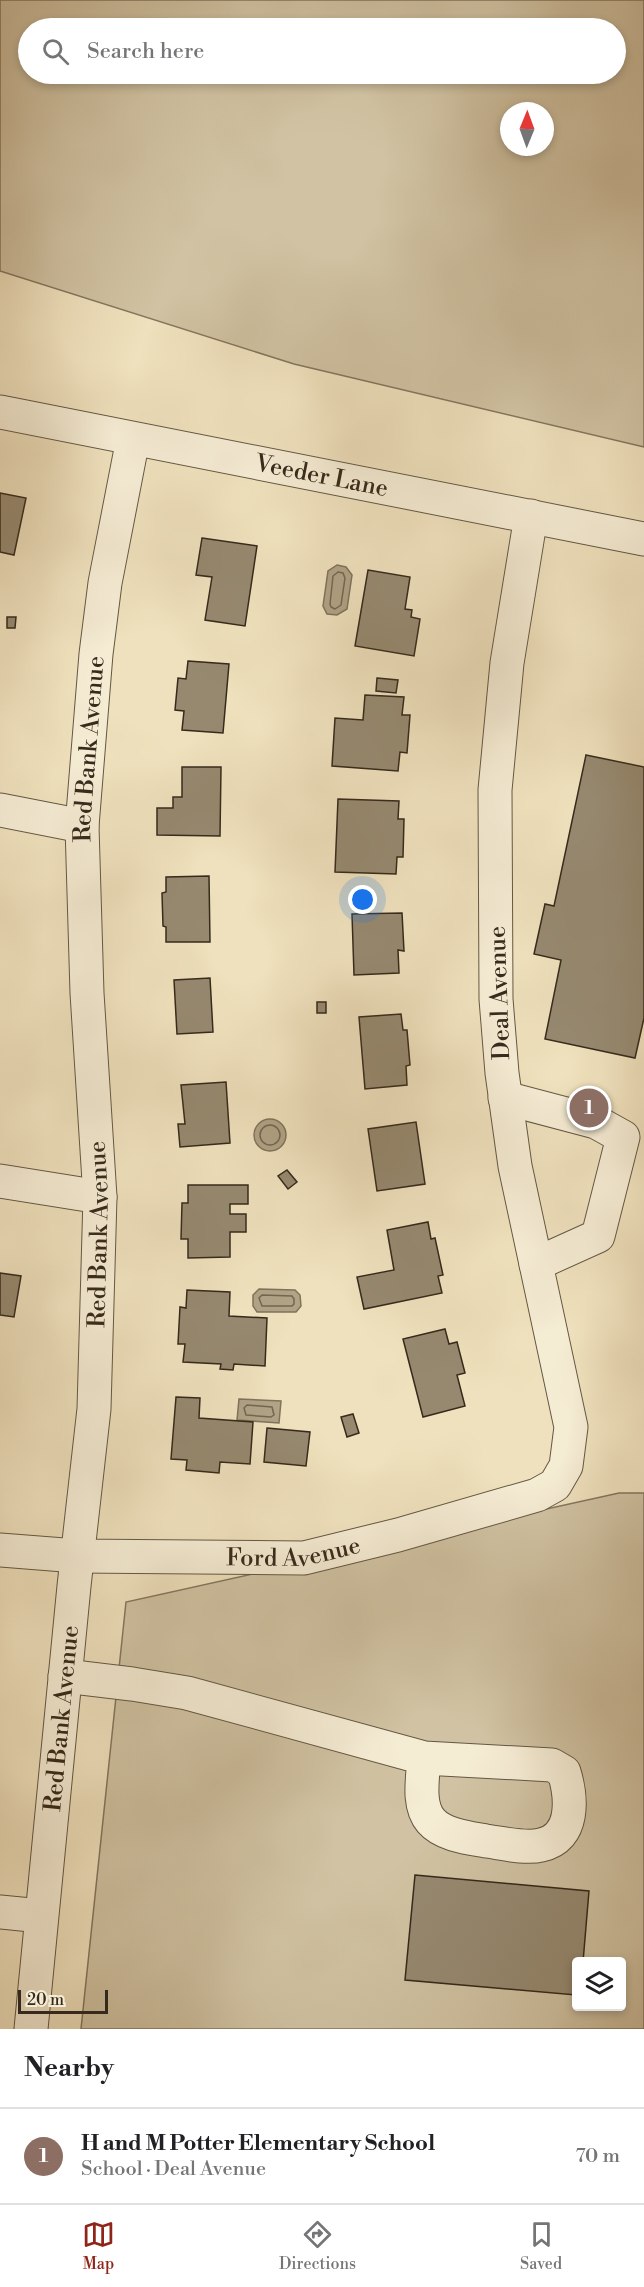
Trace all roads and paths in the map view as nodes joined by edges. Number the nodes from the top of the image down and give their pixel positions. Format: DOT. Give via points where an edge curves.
graph roads {
  1 [pos="0,412"];
  2 [pos="133,439"];
  3 [pos="531,516"];
  4 [pos="644,539"];
  5 [pos="0,810"];
  6 [pos="82,826"];
  7 [pos="506,1098"];
  8 [pos="0,1182"];
  9 [pos="100,1197"];
  10 [pos="536,1264"];
  11 [pos="566,1466"];
  12 [pos="0,1550"];
  13 [pos="77,1556"];
  14 [pos="65,1676"];
  15 [pos="424,1758"];
  16 [pos="0,1912"];
  17 [pos="41,1916"];
  18 [pos="31,2029"];
  1 -- 2 [label="street, Veeder Lane"];
  2 -- 3 [label="street, Veeder Lane"];
  2 -- 6 [label="street, Red Bank Avenue" via="105,583"];
  3 -- 4 [label="street, Veeder Lane"];
  3 -- 7 [label="street, Deal Avenue" via="507,663 495,790 496,999"];
  5 -- 6 [label="street"];
  6 -- 9 [label="street, Red Bank Avenue" via="87,993"];
  7 -- 10 [label="street, Deal Avenue" via="515,1166"];
  7 -- 10 [label="street" via="596,1122 623,1137 598,1236"];
  8 -- 9 [label="street"];
  9 -- 13 [label="street, Red Bank Avenue" via="94,1410"];
  10 -- 11 [label="street, Deal Avenue" via="571,1427"];
  11 -- 13 [label="street, Ford Avenue" via="555,1485 537,1495 398,1536 304,1558"];
  12 -- 13 [label="street, Ford Avenue"];
  13 -- 14 [label="street, Red Bank Avenue"];
  14 -- 15 [label="street" via="187,1693"];
  14 -- 17 [label="street, Red Bank Avenue"];
  16 -- 17 [label="street"];
  17 -- 18 [label="street, Red Bank Avenue"];
}
